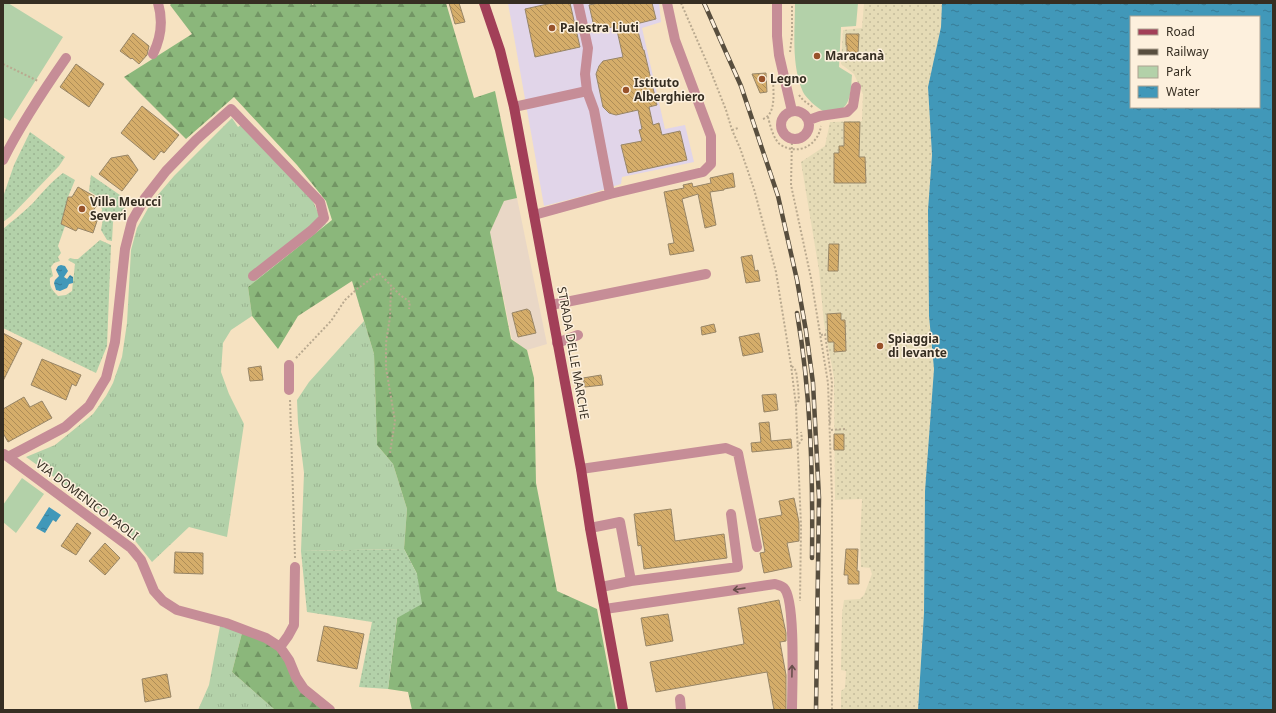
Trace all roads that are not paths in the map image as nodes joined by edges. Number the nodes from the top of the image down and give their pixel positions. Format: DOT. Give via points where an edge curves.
graph roads {
  1 [pos="158,3"];
  2 [pos="484,3"];
  3 [pos="578,3"];
  4 [pos="667,3"];
  5 [pos="777,3"];
  6 [pos="153,54"];
  7 [pos="66,58"];
  8 [pos="856,88"];
  9 [pos="587,92"];
  10 [pos="514,107"];
  11 [pos="792,111"];
  12 [pos="809,120"];
  13 [pos="3,160"];
  14 [pos="610,194"];
  15 [pos="534,215"];
  16 [pos="706,274"];
  17 [pos="253,276"];
  18 [pos="551,305"];
  19 [pos="578,336"];
  20 [pos="557,343"];
  21 [pos="289,365"];
  22 [pos="289,390"];
  23 [pos="6,455"];
  24 [pos="581,469"];
  25 [pos="731,514"];
  26 [pos="590,528"];
  27 [pos="757,547"];
  28 [pos="295,567"];
  29 [pos="631,581"];
  30 [pos="601,587"];
  31 [pos="605,609"];
  32 [pos="280,647"];
  33 [pos="680,699"];
  34 [pos="330,710"];
  35 [pos="623,710"];
  36 [pos="682,710"];
  37 [pos="792,710"];
  1 -- 6 [label="street" via="161,31"];
  2 -- 10 [label="main road, STRADA DELLE MARCHE" via="502,57"];
  3 -- 9 [label="street" via="588,48 585,74"];
  4 -- 14 [label="street" via="676,40 710,136 711,164 703,172"];
  5 -- 11 [label="street" via="779,55"];
  7 -- 13 [label="street" via="14,137"];
  8 -- 12 [label="street" via="854,106 847,112"];
  9 -- 10 [label="street"];
  9 -- 14 [label="street" via="594,110"];
  10 -- 15 [label="main road, STRADA DELLE MARCHE"];
  11 -- 12 [label="street" via="802,112"];
  11 -- 12 [label="street" via="784,115 780,125 792,144 804,136 809,128"];
  14 -- 15 [label="street"];
  15 -- 18 [label="main road, STRADA DELLE MARCHE"];
  16 -- 18 [label="street"];
  17 -- 23 [label="street" via="324,218 320,202 231,109 166,171 145,198 132,221 125,249 116,342 106,378 89,406 65,427"];
  18 -- 20 [label="main road, STRADA DELLE MARCHE"];
  19 -- 20 [label="street"];
  20 -- 24 [label="main road, STRADA DELLE MARCHE"];
  21 -- 22 [label="street"];
  23 -- 32 [label="street, VIA DOMENICO PAOLI" via="131,548 140,560 154,591 163,601 177,610 226,623 266,638"];
  24 -- 26 [label="main road, STRADA DELLE MARCHE"];
  24 -- 27 [label="street" via="726,448 738,453"];
  25 -- 29 [label="street" via="738,567"];
  26 -- 29 [label="street" via="620,522"];
  26 -- 30 [label="main road, STRADA DELLE MARCHE"];
  28 -- 32 [label="street" via="294,625"];
  29 -- 30 [label="street"];
  30 -- 31 [label="main road, STRADA DELLE MARCHE"];
  31 -- 35 [label="main road, STRADA DELLE MARCHE"];
  37 -- 31 [label="street, one-way" via="793,643 788,596 784,588 775,584"];
  32 -- 34 [label="street, VIA DOMENICO PAOLI" via="304,689"];
  33 -- 36 [label="street"];
}
